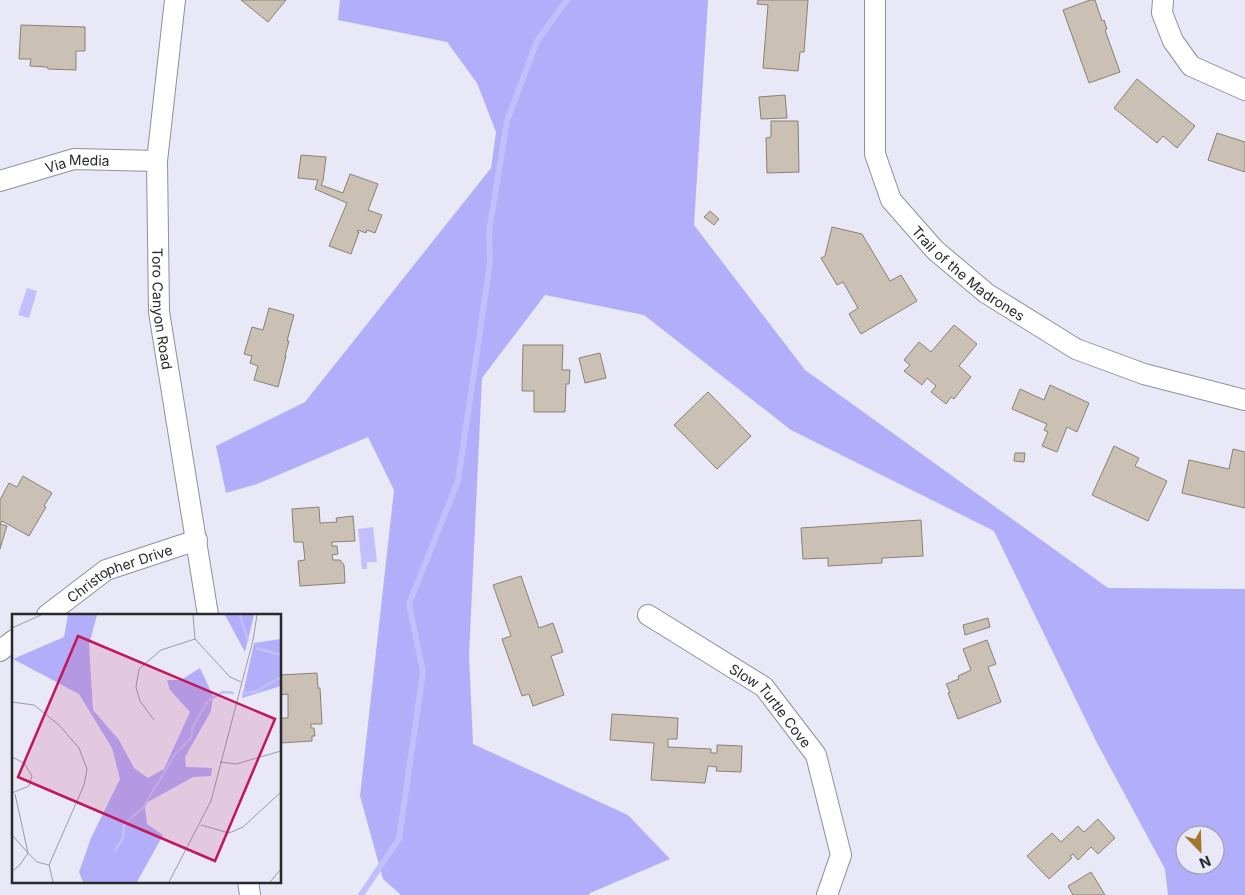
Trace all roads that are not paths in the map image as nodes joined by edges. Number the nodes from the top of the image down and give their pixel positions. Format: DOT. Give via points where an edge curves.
graph roads {
  1 [pos="174,0"];
  2 [pos="875,0"];
  3 [pos="1163,0"];
  4 [pos="1245,90"];
  5 [pos="157,162"];
  6 [pos="0,181"];
  7 [pos="1245,400"];
  8 [pos="197,540"];
  9 [pos="48,614"];
  10 [pos="208,614"];
  11 [pos="648,615"];
  12 [pos="12,642"];
  13 [pos="0,651"];
  14 [pos="248,882"];
  15 [pos="250,895"];
  16 [pos="827,895"];
  1 -- 5 [label="street, Toro Canyon Road"];
  2 -- 7 [label="street, Trail of the Madrones" via="875,154 891,200 935,250 986,293 1076,349 1144,374"];
  3 -- 4 [label="street" via="1162,13 1173,41 1191,66"];
  5 -- 6 [label="street, Via Media" via="74,159"];
  5 -- 8 [label="street, Toro Canyon Road" via="159,312"];
  8 -- 9 [label="street, Christopher Drive" via="106,570"];
  8 -- 10 [label="street, Toro Canyon Road"];
  11 -- 16 [label="street, Slow Turtle Cove" via="764,688 816,755 841,855"];
  12 -- 13 [label="street"];
  14 -- 15 [label="street"];
}
